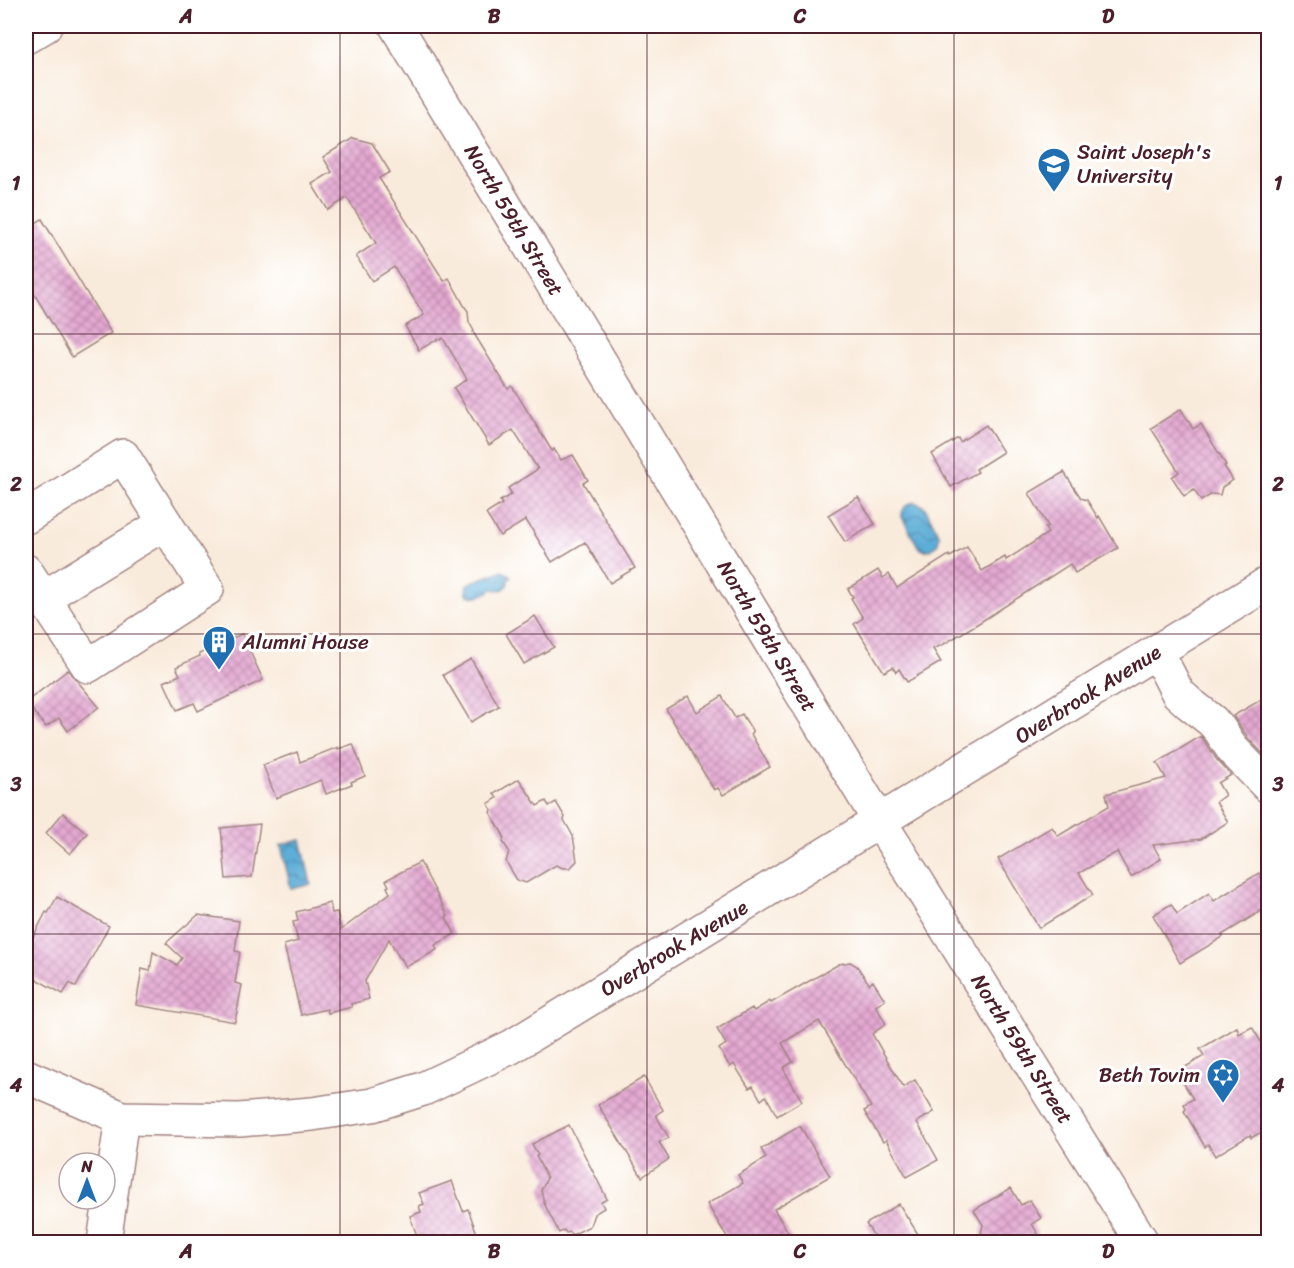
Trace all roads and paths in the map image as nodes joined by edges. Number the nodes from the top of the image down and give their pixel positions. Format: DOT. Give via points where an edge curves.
graph roads {
  1 [pos="45,26"];
  2 [pos="396,26"];
  3 [pos="26,37"];
  4 [pos="26,517"];
  5 [pos="165,522"];
  6 [pos="26,571"];
  7 [pos="1269,583"];
  8 [pos="43,598"];
  9 [pos="1157,652"];
  10 [pos="1269,786"];
  11 [pos="880,822"];
  12 [pos="26,1076"];
  13 [pos="122,1118"];
  14 [pos="104,1242"];
  15 [pos="1142,1242"];
  1 -- 3 [label="main road"];
  2 -- 11 [label="main road, North 59th Street"];
  4 -- 5 [label="main road" via="123,456"];
  5 -- 8 [label="main road"];
  5 -- 8 [label="main road" via="207,589 88,666"];
  6 -- 8 [label="main road"];
  7 -- 9 [label="main road, Overbrook Avenue"];
  9 -- 10 [label="main road" via="1178,693 1212,721 1233,750"];
  9 -- 11 [label="main road, Overbrook Avenue"];
  11 -- 13 [label="main road, Overbrook Avenue" via="511,1047 423,1089 372,1105 312,1114 238,1120"];
  11 -- 15 [label="main road, North 59th Street"];
  12 -- 13 [label="main road, Overbrook Avenue"];
  13 -- 14 [label="main road"];
}
